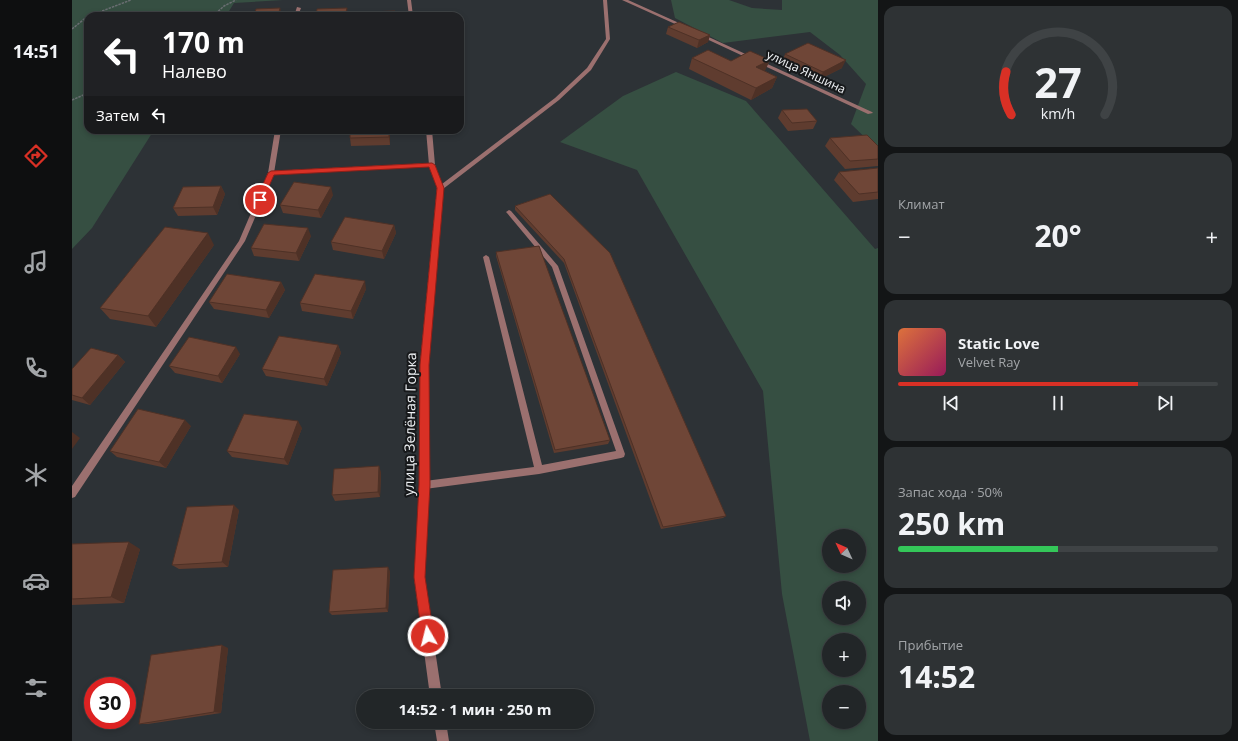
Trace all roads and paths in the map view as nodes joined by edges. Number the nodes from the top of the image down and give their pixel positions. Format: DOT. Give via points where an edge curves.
graph roads {
  1 [pos="131,0"];
  2 [pos="236,0"];
  3 [pos="408,0"];
  4 [pos="605,0"];
  5 [pos="624,0"];
  6 [pos="299,8"];
  7 [pos="99,12"];
  8 [pos="217,12"];
  9 [pos="298,12"];
  10 [pos="410,12"];
  11 [pos="84,19"];
  12 [pos="72,29"];
  13 [pos="84,95"];
  14 [pos="72,100"];
  15 [pos="870,113"];
  16 [pos="277,134"];
  17 [pos="429,134"];
  18 [pos="432,165"];
  19 [pos="271,173"];
  20 [pos="440,188"];
  21 [pos="509,212"];
  22 [pos="486,257"];
  23 [pos="539,470"];
  24 [pos="424,485"];
  25 [pos="72,494"];
  26 [pos="435,689"];
  27 [pos="441,729"];
  28 [pos="443,741"];
  1 -- 7 [label="path"];
  2 -- 8 [label="path"];
  3 -- 10 [label="street"];
  4 -- 20 [label="street" via="608,39 588,69 557,99"];
  5 -- 15 [label="street, улица Яншина"];
  6 -- 9 [label="street"];
  11 -- 12 [label="path"];
  13 -- 14 [label="path"];
  16 -- 19 [label="street"];
  17 -- 18 [label="street, улица Зелёная Горка"];
  18 -- 19 [label="street"];
  18 -- 20 [label="street, улица Зелёная Горка"];
  19 -- 25 [label="street" via="242,241"];
  20 -- 24 [label="street, улица Зелёная Горка" via="424,365"];
  21 -- 23 [label="street" via="555,266 621,454"];
  22 -- 23 [label="street"];
  23 -- 24 [label="street"];
  24 -- 26 [label="street, улица Зелёная Горка" via="419,577"];
  27 -- 28 [label="street"];
}
